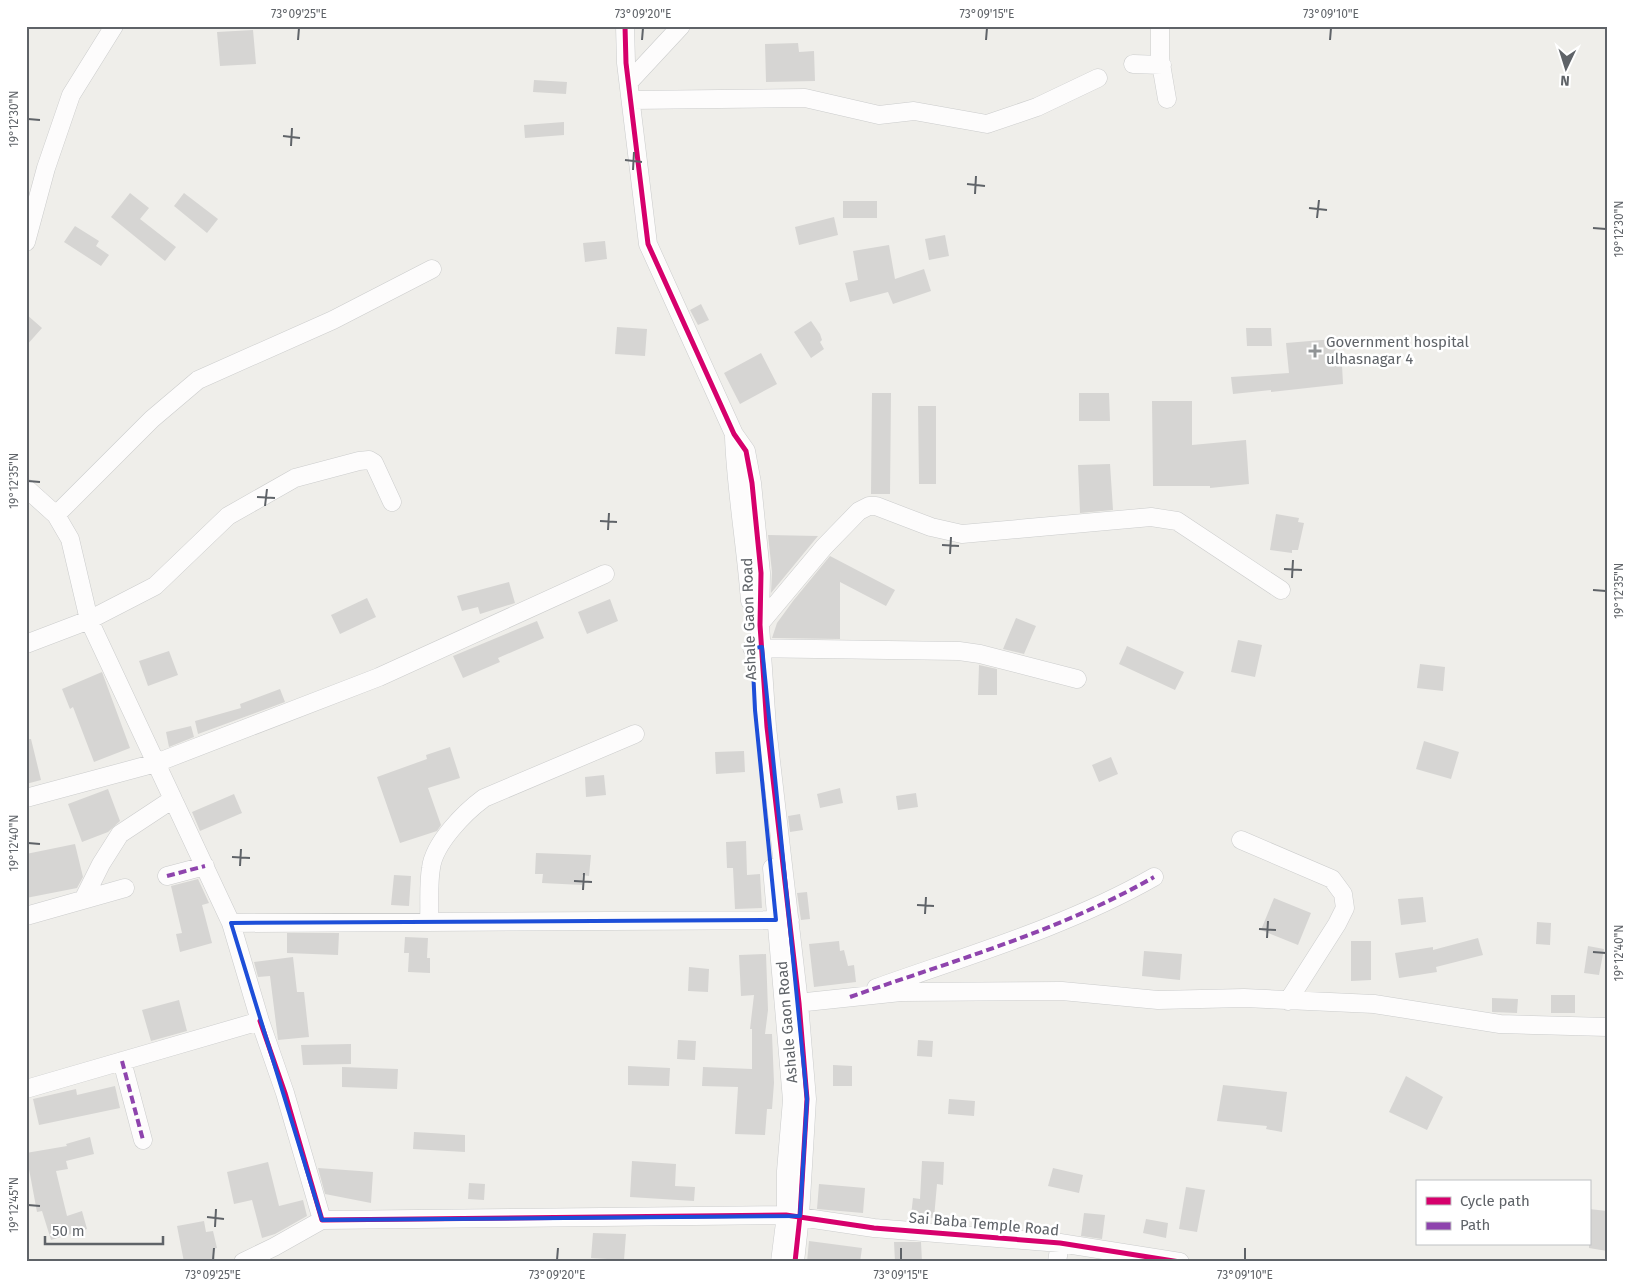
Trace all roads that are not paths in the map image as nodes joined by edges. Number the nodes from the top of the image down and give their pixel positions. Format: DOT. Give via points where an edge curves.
graph roads {
  1 [pos="114,26"];
  2 [pos="625,26"];
  3 [pos="681,26"];
  4 [pos="1160,26"];
  5 [pos="1133,64"];
  6 [pos="1162,65"];
  7 [pos="1098,78"];
  8 [pos="628,82"];
  9 [pos="1167,99"];
  10 [pos="631,100"];
  11 [pos="26,242"];
  12 [pos="432,269"];
  13 [pos="26,488"];
  14 [pos="392,502"];
  15 [pos="56,516"];
  16 [pos="604,574"];
  17 [pos="1281,590"];
  18 [pos="89,620"];
  19 [pos="756,627"];
  20 [pos="26,644"];
  21 [pos="757,648"];
  22 [pos="1077,679"];
  23 [pos="635,734"];
  24 [pos="156,763"];
  25 [pos="26,798"];
  26 [pos="173,799"];
  27 [pos="1241,840"];
  28 [pos="206,866"];
  29 [pos="167,876"];
  30 [pos="1154,877"];
  31 [pos="125,888"];
  32 [pos="84,900"];
  33 [pos="26,916"];
  34 [pos="783,920"];
  35 [pos="429,922"];
  36 [pos="231,923"];
  37 [pos="850,998"];
  38 [pos="1288,1001"];
  39 [pos="791,1003"];
  40 [pos="260,1021"];
  41 [pos="1607,1027"];
  42 [pos="122,1061"];
  43 [pos="26,1089"];
  44 [pos="144,1140"];
  45 [pos="793,1216"];
  46 [pos="322,1220"];
  47 [pos="1060,1243"];
  48 [pos="243,1262"];
  49 [pos="780,1262"];
  50 [pos="795,1262"];
  51 [pos="1057,1262"];
  52 [pos="1180,1262"];
  1 -- 11 [label="street" via="71,95 46,168"];
  2 -- 8 [label="street, Ashale Gaon Road"];
  3 -- 8 [label="street"];
  4 -- 6 [label="street"];
  5 -- 6 [label="street"];
  6 -- 9 [label="street"];
  7 -- 10 [label="street" via="1037,107 987,124 914,111 879,114 805,98"];
  8 -- 10 [label="street, Ashale Gaon Road"];
  10 -- 19 [label="street, Ashale Gaon Road" via="648,244 734,434 746,451 761,573"];
  12 -- 15 [label="street" via="333,320 198,380 152,419"];
  13 -- 15 [label="street"];
  14 -- 18 [label="street" via="374,463 368,460 296,478 228,516 155,586"];
  15 -- 18 [label="street" via="70,539"];
  16 -- 24 [label="street" via="379,677"];
  17 -- 19 [label="street" via="1177,521 1165,518 962,534 868,506 858,511 824,547"];
  18 -- 20 [label="street"];
  18 -- 24 [label="street"];
  19 -- 21 [label="street, Ashale Gaon Road"];
  21 -- 22 [label="street" via="960,651"];
  21 -- 34 [label="street, Ashale Gaon Road" via="754,710"];
  23 -- 35 [label="street" via="484,798 467,811 446,835 431,866"];
  24 -- 25 [label="street"];
  24 -- 26 [label="street"];
  26 -- 28 [label="street"];
  26 -- 32 [label="street" via="120,834"];
  27 -- 38 [label="street" via="1332,879 1343,894 1345,908 1337,924"];
  28 -- 29 [label="street"];
  28 -- 36 [label="street"];
  30 -- 37 [label="street" via="1122,895 1024,935"];
  31 -- 32 [label="street"];
  32 -- 33 [label="street"];
  34 -- 35 [label="street"];
  34 -- 39 [label="street, Ashale Gaon Road"];
  35 -- 36 [label="street"];
  36 -- 40 [label="street"];
  37 -- 38 [label="street" via="901,992 1062,991 1158,1000 1244,998"];
  37 -- 39 [label="street"];
  38 -- 41 [label="street" via="1374,1004 1500,1024"];
  39 -- 45 [label="street, Ashale Gaon Road" via="800,1100 786,1171"];
  40 -- 42 [label="street"];
  40 -- 46 [label="street"];
  42 -- 43 [label="street"];
  42 -- 44 [label="street"];
  45 -- 46 [label="street, Sai Baba Temple Road"];
  45 -- 47 [label="street, Sai Baba Temple Road" via="874,1228"];
  45 -- 49 [label="street, Ashale Gaon Road"];
  45 -- 50 [label="street, Ashale Gaon Road"];
  46 -- 48 [label="street"];
  47 -- 51 [label="street, Sai Baba Temple Road"];
  47 -- 52 [label="street, Sai Baba Temple Road"];
}
